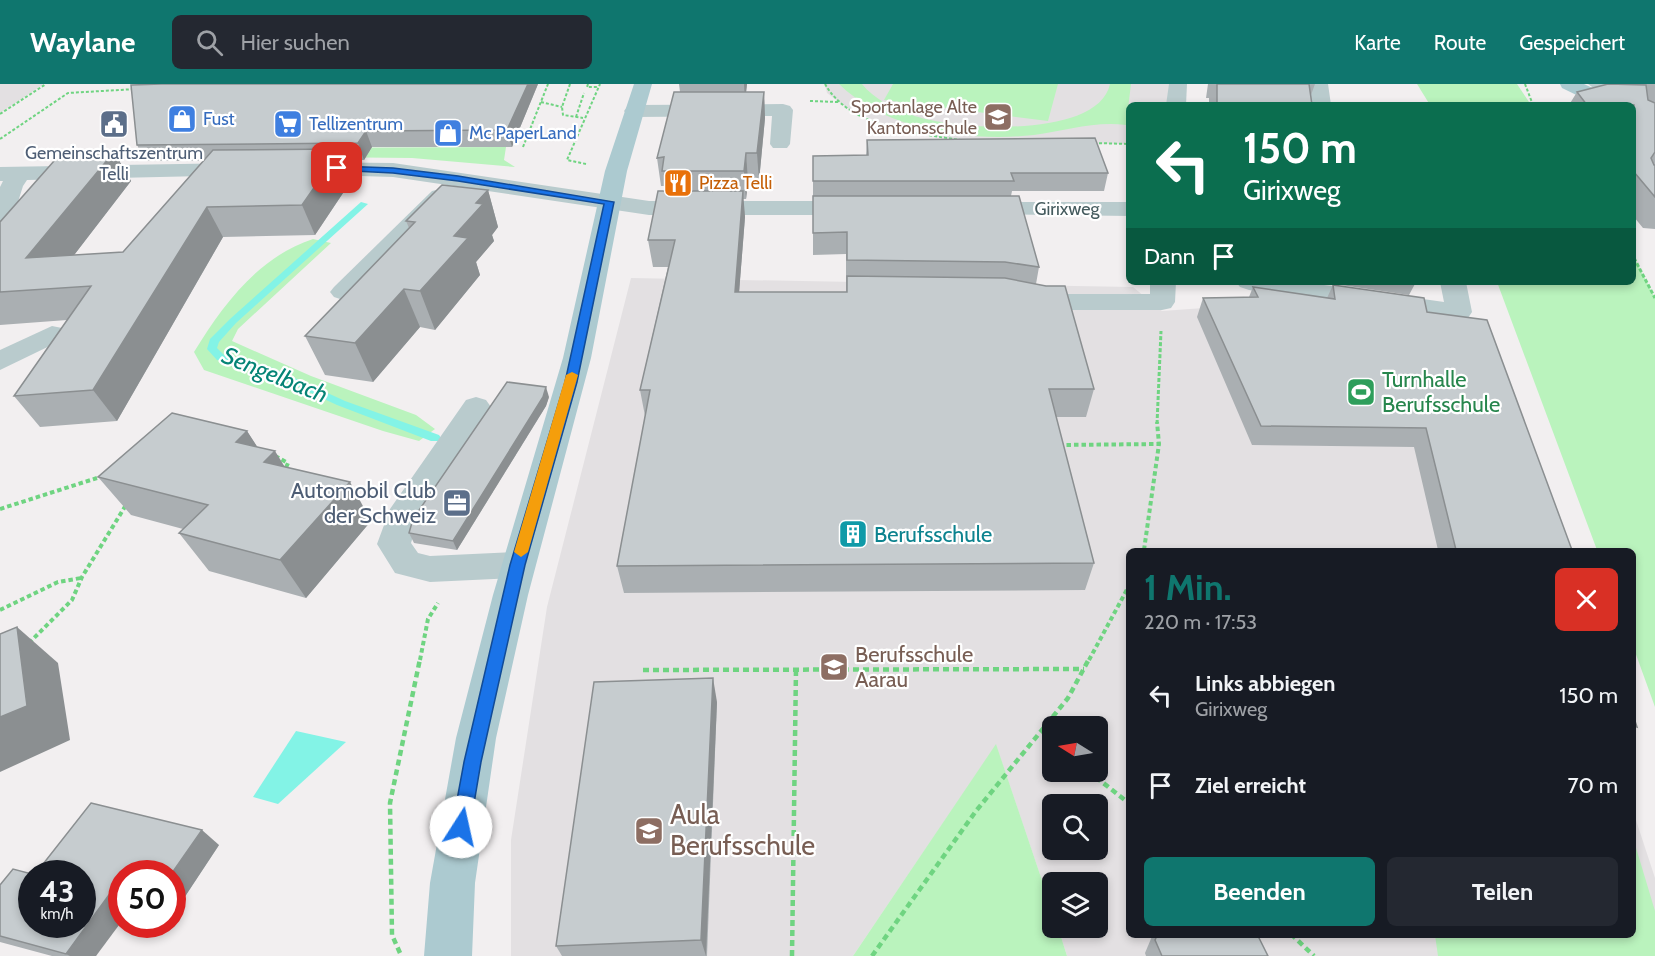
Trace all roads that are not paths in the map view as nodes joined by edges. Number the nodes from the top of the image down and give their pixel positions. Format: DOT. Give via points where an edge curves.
graph roads {
  1 [pos="643,84"];
  2 [pos="1178,84"];
  3 [pos="1308,84"];
  4 [pos="1569,84"];
  5 [pos="1597,84"];
  6 [pos="1176,102"];
  7 [pos="1322,102"];
  8 [pos="1607,102"];
  9 [pos="1623,102"];
  10 [pos="634,111"];
  11 [pos="780,144"];
  12 [pos="139,149"];
  13 [pos="119,173"];
  14 [pos="11,174"];
  15 [pos="458,178"];
  16 [pos="609,202"];
  17 [pos="882,208"];
  18 [pos="953,208"];
  19 [pos="1126,209"];
  20 [pos="0,221"];
  21 [pos="1270,285"];
  22 [pos="1454,285"];
  23 [pos="343,292"];
  24 [pos="1162,292"];
  25 [pos="1000,295"];
  26 [pos="52,334"];
  27 [pos="0,361"];
  28 [pos="476,406"];
  29 [pos="502,566"];
  30 [pos="448,956"];
  1 -- 10 [label="main road"];
  2 -- 6 [label="street"];
  3 -- 7 [label="street" via="1320,86"];
  4 -- 8 [label="main road"];
  5 -- 9 [label="street"];
  10 -- 11 [label="street" via="783,110"];
  10 -- 16 [label="main road"];
  12 -- 13 [label="street"];
  13 -- 14 [label="street"];
  13 -- 15 [label="street" via="393,170"];
  14 -- 20 [label="street" via="12,184"];
  15 -- 16 [label="street"];
  15 -- 23 [label="street"];
  16 -- 17 [label="street" via="649,208"];
  16 -- 29 [label="main road" via="571,382"];
  18 -- 19 [label="street, Girixweg"];
  21 -- 22 [label="street" via="1459,312"];
  24 -- 25 [label="street" via="1051,302"];
  26 -- 27 [label="street"];
  28 -- 29 [label="street" via="402,518 394,544 407,564 430,569"];
  29 -- 30 [label="main road" via="454,870"];
}
